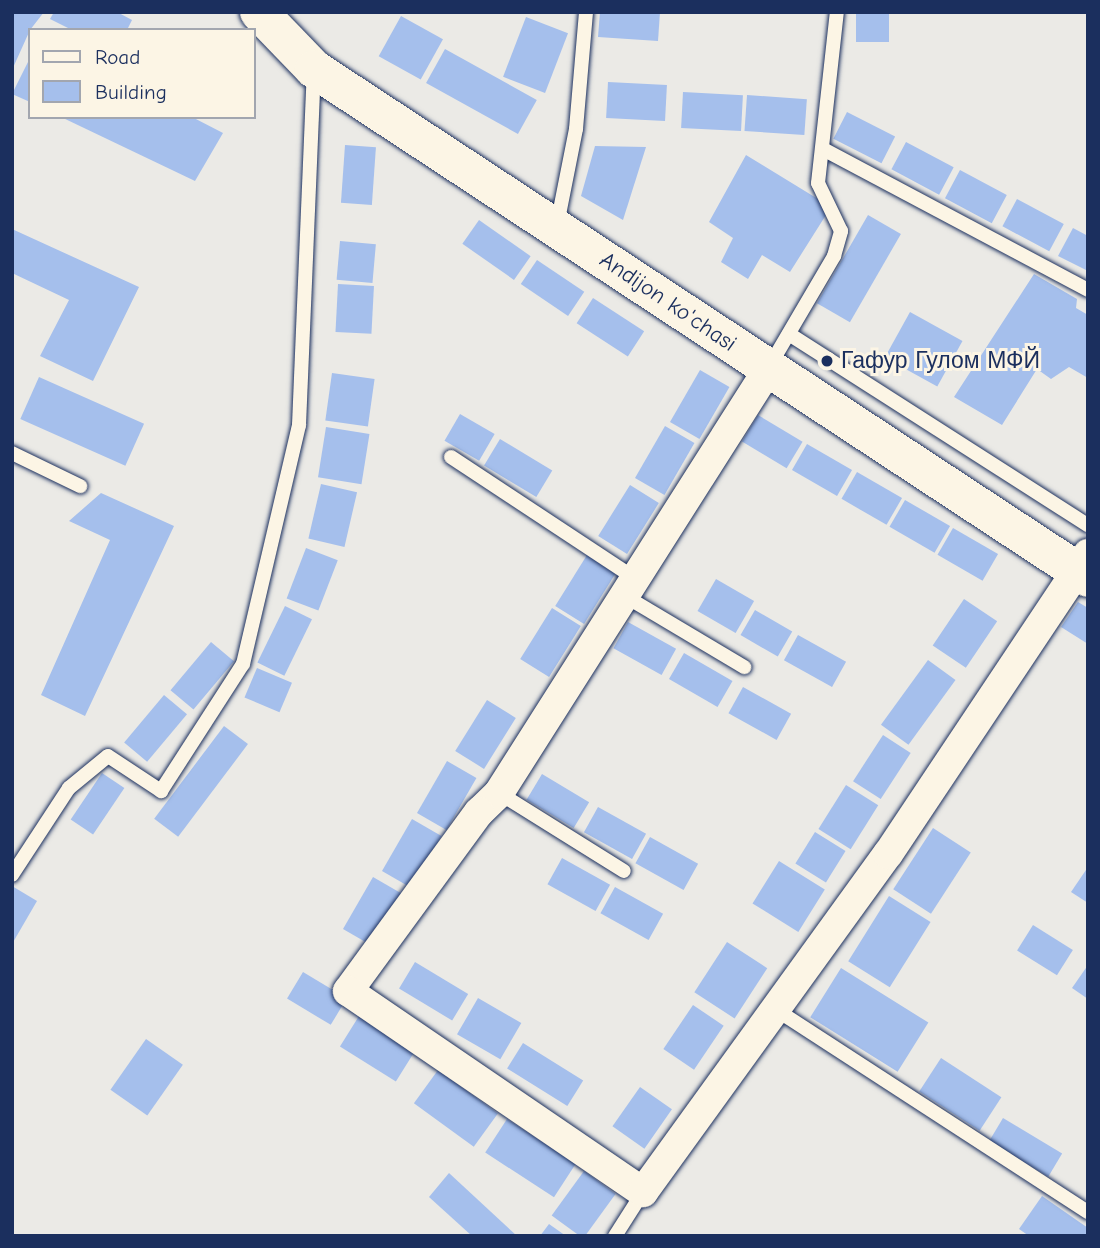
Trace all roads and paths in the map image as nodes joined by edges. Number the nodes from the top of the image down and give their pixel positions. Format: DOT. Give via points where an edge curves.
graph roads {
  1 [pos="259,12"];
  2 [pos="586,12"];
  3 [pos="837,12"];
  4 [pos="314,68"];
  5 [pos="823,149"];
  6 [pos="556,227"];
  7 [pos="1088,290"];
  8 [pos="789,334"];
  9 [pos="769,369"];
  10 [pos="12,453"];
  11 [pos="450,457"];
  12 [pos="80,486"];
  13 [pos="1088,525"];
  14 [pos="1083,567"];
  15 [pos="630,587"];
  16 [pos="744,667"];
  17 [pos="499,793"];
  18 [pos="624,871"];
  19 [pos="12,875"];
  20 [pos="775,1009"];
  21 [pos="643,1192"];
  22 [pos="1088,1212"];
  23 [pos="615,1236"];
  1 -- 4 [label="street, Andijon ko'chasi"];
  2 -- 6 [label="lane" via="576,129"];
  3 -- 5 [label="lane"];
  4 -- 6 [label="street, Andijon ko'chasi"];
  4 -- 19 [label="lane" via="299,425 243,664 161,791 108,756 69,788"];
  5 -- 7 [label="lane"];
  5 -- 8 [label="lane" via="818,183 841,232 834,256"];
  6 -- 9 [label="street, Andijon ko'chasi"];
  8 -- 9 [label="lane"];
  8 -- 13 [label="lane"];
  9 -- 14 [label="street, Andijon ko'chasi"];
  9 -- 15 [label="street"];
  10 -- 12 [label="lane"];
  11 -- 15 [label="lane"];
  14 -- 20 [label="street" via="888,854"];
  15 -- 16 [label="lane"];
  15 -- 17 [label="street"];
  17 -- 18 [label="lane"];
  17 -- 21 [label="street" via="479,812 348,991"];
  20 -- 21 [label="street"];
  20 -- 22 [label="lane"];
  21 -- 23 [label="lane"];
}
